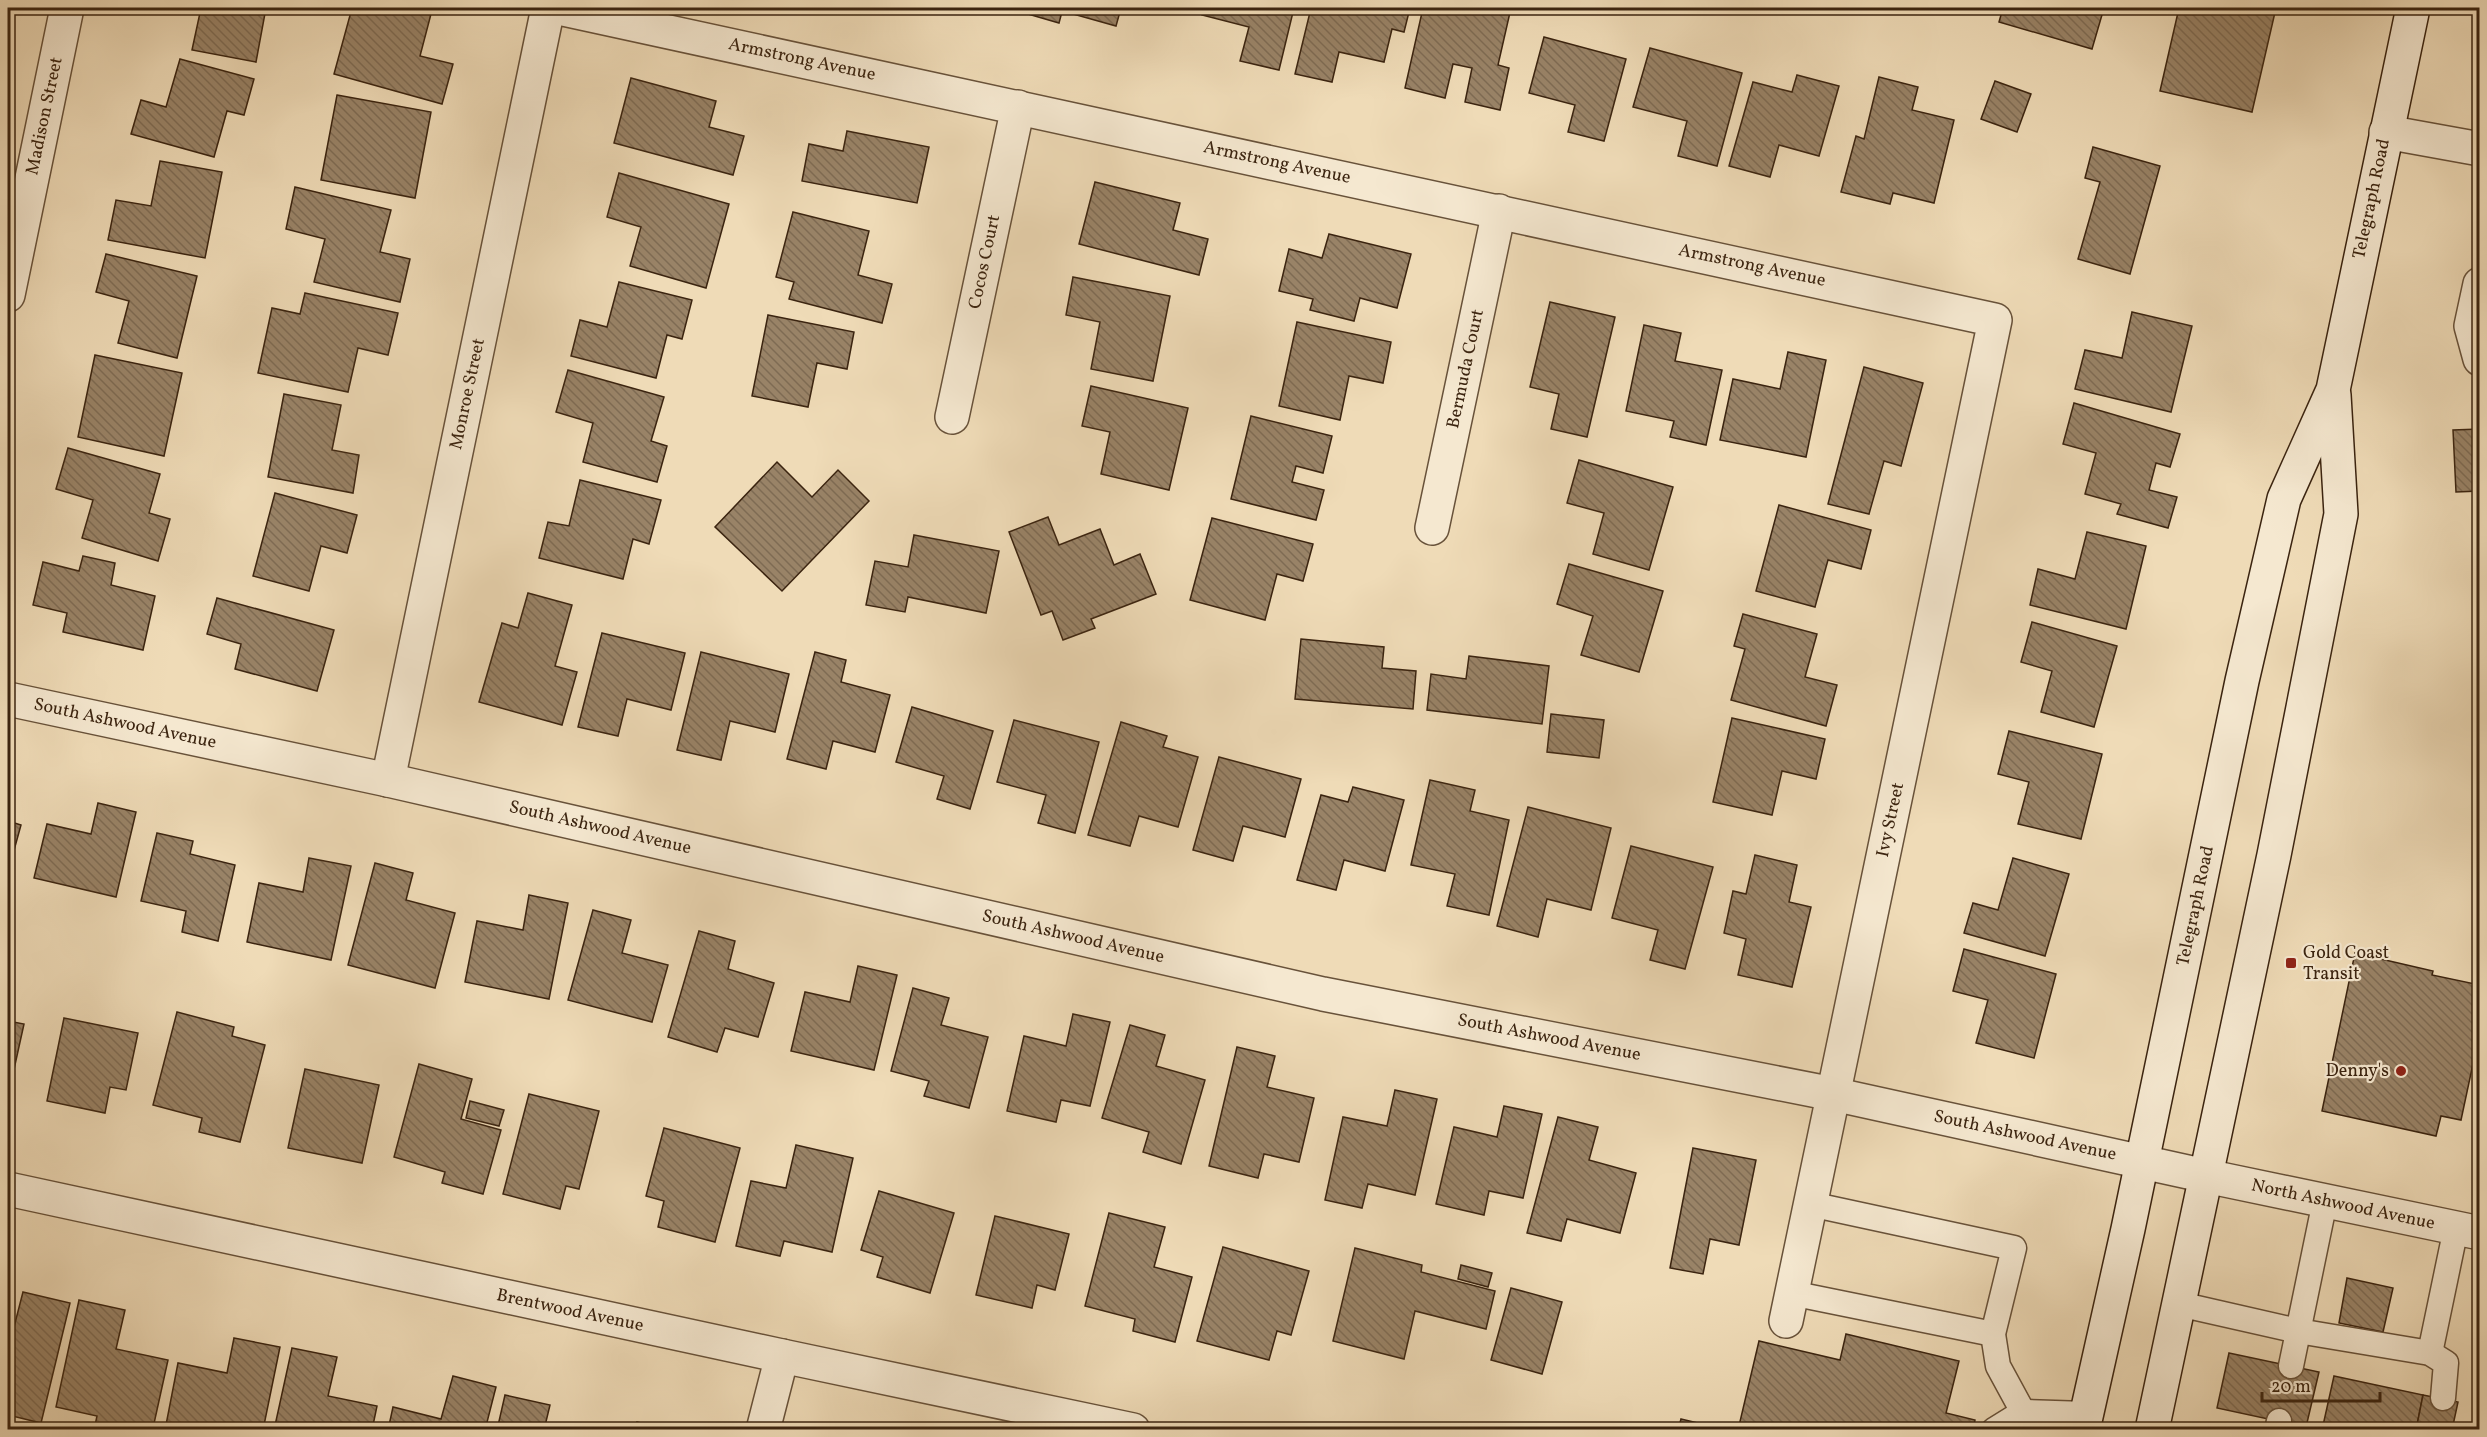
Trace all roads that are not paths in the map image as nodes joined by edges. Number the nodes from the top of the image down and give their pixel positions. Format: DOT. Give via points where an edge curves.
graph roads {
  1 [pos="68,8"];
  2 [pos="548,8"];
  3 [pos="558,8"];
  4 [pos="2413,8"];
  5 [pos="1018,107"];
  6 [pos="2386,132"];
  7 [pos="2480,148"];
  8 [pos="1499,211"];
  9 [pos="2480,284"];
  10 [pos="8,295"];
  11 [pos="1995,320"];
  12 [pos="2480,359"];
  13 [pos="2333,390"];
  14 [pos="952,417"];
  15 [pos="1432,528"];
  16 [pos="8,699"];
  17 [pos="388,780"];
  18 [pos="1833,1094"];
  19 [pos="2142,1161"];
  20 [pos="2206,1176"];
  21 [pos="8,1189"];
  22 [pos="2325,1201"];
  23 [pos="1810,1204"];
  24 [pos="2468,1231"];
  25 [pos="2178,1304"];
  26 [pos="1789,1307"];
  27 [pos="2298,1331"];
  28 [pos="1993,1334"];
  29 [pos="2430,1353"];
  30 [pos="782,1356"];
  31 [pos="2290,1366"];
  32 [pos="2443,1398"];
  33 [pos="2023,1412"];
  34 [pos="2085,1422"];
  35 [pos="763,1430"];
  36 [pos="1133,1430"];
  37 [pos="1994,1430"];
  38 [pos="2152,1430"];
  1 -- 10 [label="street, Madison Street"];
  2 -- 17 [label="street, Monroe Street"];
  3 -- 5 [label="street, Armstrong Avenue"];
  4 -- 6 [label="street, Telegraph Road"];
  5 -- 8 [label="street, Armstrong Avenue"];
  5 -- 14 [label="street, Cocos Court"];
  6 -- 7 [label="street"];
  6 -- 13 [label="street, Telegraph Road"];
  8 -- 11 [label="street, Armstrong Avenue"];
  8 -- 15 [label="street, Bermuda Court"];
  9 -- 12 [label="street" via="2471,326"];
  11 -- 18 [label="street, Ivy Street"];
  13 -- 19 [label="street, Telegraph Road" via="2284,499"];
  13 -- 20 [label="street, Telegraph Road" via="2341,514"];
  16 -- 17 [label="street, South Ashwood Avenue"];
  17 -- 18 [label="street, South Ashwood Avenue" via="1323,994"];
  18 -- 19 [label="street, South Ashwood Avenue"];
  18 -- 23 [label="street, Ivy Street"];
  19 -- 20 [label="street, South Ashwood Avenue"];
  19 -- 34 [label="street, Telegraph Road"];
  20 -- 22 [label="street, North Ashwood Avenue"];
  20 -- 25 [label="street, Telegraph Road"];
  21 -- 30 [label="street, Brentwood Avenue"];
  22 -- 24 [label="street, North Ashwood Avenue"];
  22 -- 27 [label="lane"];
  23 -- 26 [label="street, Ivy Street"];
  23 -- 28 [label="lane" via="2014,1248"];
  24 -- 29 [label="lane"];
  25 -- 27 [label="lane"];
  25 -- 38 [label="street, Telegraph Road"];
  26 -- 28 [label="lane"];
  27 -- 29 [label="lane"];
  27 -- 31 [label="lane"];
  28 -- 33 [label="lane" via="1998,1366"];
  29 -- 32 [label="lane" via="2446,1363"];
  30 -- 35 [label="street"];
  30 -- 36 [label="street, Brentwood Avenue"];
  33 -- 34 [label="lane"];
  33 -- 37 [label="lane"];
}
